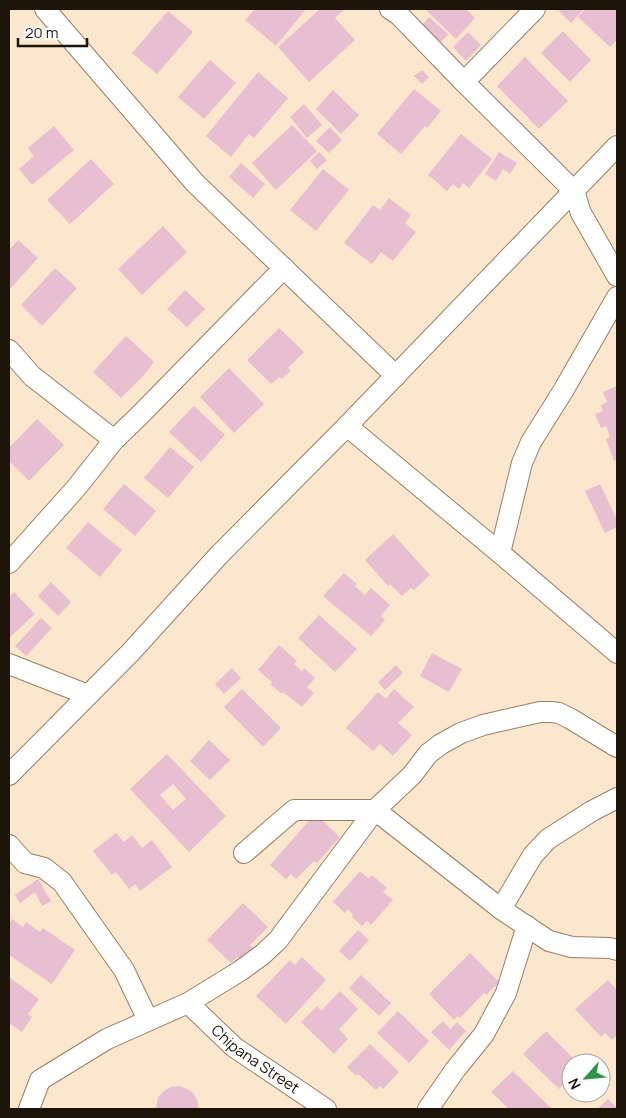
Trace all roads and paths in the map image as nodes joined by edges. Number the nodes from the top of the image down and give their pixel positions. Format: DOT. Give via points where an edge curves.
graph roads {
  1 [pos="45,9"];
  2 [pos="390,9"];
  3 [pos="535,9"];
  4 [pos="464,82"];
  5 [pos="617,146"];
  6 [pos="574,191"];
  7 [pos="284,268"];
  8 [pos="617,276"];
  9 [pos="617,297"];
  10 [pos="9,350"];
  11 [pos="396,376"];
  12 [pos="347,426"];
  13 [pos="114,440"];
  14 [pos="500,553"];
  15 [pos="9,563"];
  16 [pos="617,653"];
  17 [pos="9,664"];
  18 [pos="88,695"];
  19 [pos="617,747"];
  20 [pos="9,776"];
  21 [pos="617,798"];
  22 [pos="375,810"];
  23 [pos="9,845"];
  24 [pos="244,853"];
  25 [pos="501,909"];
  26 [pos="527,926"];
  27 [pos="617,950"];
  28 [pos="188,1002"];
  29 [pos="148,1020"];
  30 [pos="29,1109"];
  31 [pos="326,1109"];
  32 [pos="428,1109"];
  1 -- 7 [label="street" via="195,183"];
  2 -- 4 [label="street"];
  3 -- 4 [label="street"];
  4 -- 6 [label="street"];
  5 -- 6 [label="street"];
  6 -- 8 [label="street" via="581,213"];
  6 -- 11 [label="street"];
  7 -- 11 [label="street"];
  7 -- 13 [label="street"];
  9 -- 14 [label="street" via="531,442 522,463"];
  10 -- 13 [label="street" via="32,376"];
  11 -- 12 [label="street"];
  12 -- 14 [label="street"];
  12 -- 18 [label="street" via="219,555"];
  13 -- 15 [label="street"];
  14 -- 16 [label="street"];
  17 -- 18 [label="street"];
  18 -- 20 [label="street"];
  19 -- 22 [label="street" via="559,713 540,712 483,725 441,744 428,754 412,775"];
  21 -- 25 [label="street" via="548,839 534,855"];
  22 -- 24 [label="street" via="294,810"];
  22 -- 25 [label="street"];
  22 -- 28 [label="street" via="278,940 240,971"];
  23 -- 29 [label="street" via="25,864 44,868 62,882 124,970"];
  25 -- 26 [label="street"];
  26 -- 27 [label="street" via="549,941 572,947"];
  26 -- 32 [label="street" via="506,993 484,1034"];
  28 -- 29 [label="street"];
  28 -- 31 [label="street, Chipana Street" via="234,1047"];
  29 -- 30 [label="street" via="107,1039 40,1080"];
}
